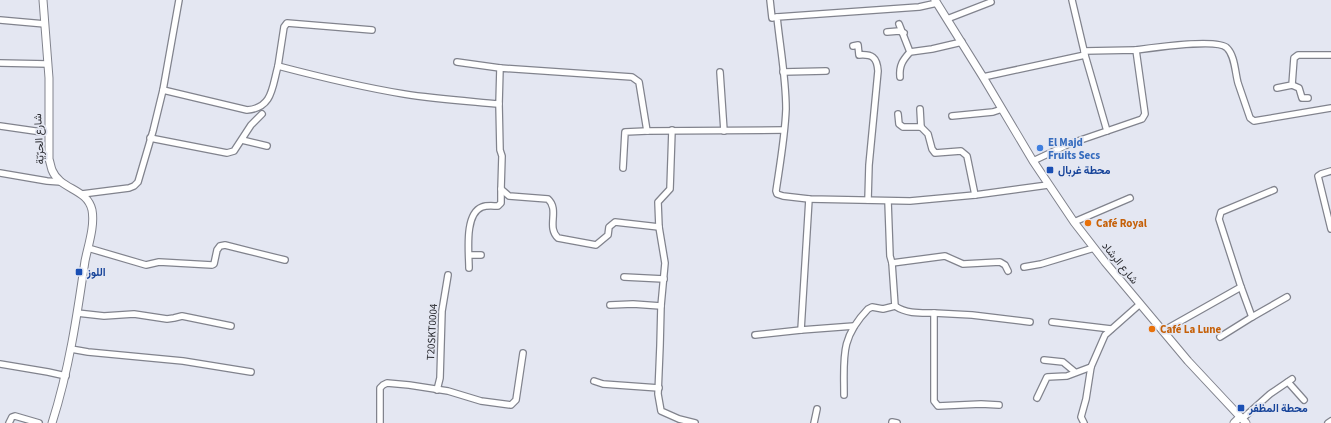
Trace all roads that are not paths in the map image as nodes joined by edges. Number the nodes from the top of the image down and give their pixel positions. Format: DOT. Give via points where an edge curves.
graph roads {
  1 [pos="43,0"];
  2 [pos="179,0"];
  3 [pos="770,0"];
  4 [pos="1072,0"];
  5 [pos="936,2"];
  6 [pos="991,2"];
  7 [pos="777,17"];
  8 [pos="947,19"];
  9 [pos="0,20"];
  10 [pos="44,24"];
  11 [pos="899,24"];
  12 [pos="372,30"];
  13 [pos="888,32"];
  14 [pos="904,33"];
  15 [pos="962,42"];
  16 [pos="853,46"];
  17 [pos="1136,50"];
  18 [pos="910,52"];
  19 [pos="1085,53"];
  20 [pos="1331,55"];
  21 [pos="457,62"];
  22 [pos="0,63"];
  23 [pos="48,64"];
  24 [pos="278,66"];
  25 [pos="500,68"];
  26 [pos="826,71"];
  27 [pos="720,72"];
  28 [pos="783,72"];
  29 [pos="900,77"];
  30 [pos="983,77"];
  31 [pos="1292,86"];
  32 [pos="1277,88"];
  33 [pos="162,90"];
  34 [pos="1308,98"];
  35 [pos="499,104"];
  36 [pos="1331,108"];
  37 [pos="920,109"];
  38 [pos="1002,109"];
  39 [pos="262,114"];
  40 [pos="898,114"];
  41 [pos="952,116"];
  42 [pos="0,126"];
  43 [pos="921,127"];
  44 [pos="672,130"];
  45 [pos="784,130"];
  46 [pos="647,131"];
  47 [pos="724,131"];
  48 [pos="1107,131"];
  49 [pos="49,133"];
  50 [pos="150,138"];
  51 [pos="242,140"];
  52 [pos="267,146"];
  53 [pos="1033,161"];
  54 [pos="622,168"];
  55 [pos="1331,171"];
  56 [pos="0,173"];
  57 [pos="61,182"];
  58 [pos="1048,185"];
  59 [pos="502,189"];
  60 [pos="1274,190"];
  61 [pos="82,194"];
  62 [pos="975,195"];
  63 [pos="1130,198"];
  64 [pos="809,199"];
  65 [pos="868,200"];
  66 [pos="888,201"];
  67 [pos="1074,222"];
  68 [pos="659,227"];
  69 [pos="1331,229"];
  70 [pos="88,248"];
  71 [pos="1094,248"];
  72 [pos="469,255"];
  73 [pos="481,255"];
  74 [pos="285,260"];
  75 [pos="892,263"];
  76 [pos="1024,267"];
  77 [pos="469,268"];
  78 [pos="1008,272"];
  79 [pos="448,275"];
  80 [pos="624,277"];
  81 [pos="664,279"];
  82 [pos="1241,287"];
  83 [pos="1287,297"];
  84 [pos="1140,304"];
  85 [pos="610,305"];
  86 [pos="661,306"];
  87 [pos="895,306"];
  88 [pos="77,313"];
  89 [pos="934,313"];
  90 [pos="1252,317"];
  91 [pos="1030,322"];
  92 [pos="1052,322"];
  93 [pos="231,326"];
  94 [pos="854,326"];
  95 [pos="1111,329"];
  96 [pos="801,330"];
  97 [pos="1163,331"];
  98 [pos="755,335"];
  99 [pos="1220,337"];
  100 [pos="71,349"];
  101 [pos="523,353"];
  102 [pos="1044,360"];
  103 [pos="0,364"];
  104 [pos="1091,368"];
  105 [pos="251,372"];
  106 [pos="1075,372"];
  107 [pos="66,376"];
  108 [pos="594,381"];
  109 [pos="659,388"];
  110 [pos="438,390"];
  111 [pos="844,395"];
  112 [pos="1037,398"];
  113 [pos="1304,400"];
  114 [pos="999,405"];
  115 [pos="817,409"];
  116 [pos="1243,420"];
  117 [pos="1331,421"];
  118 [pos="9,423"];
  119 [pos="39,423"];
  120 [pos="52,423"];
  121 [pos="380,423"];
  122 [pos="695,423"];
  123 [pos="814,423"];
  124 [pos="1084,423"];
  125 [pos="1234,423"];
  126 [pos="1328,423"];
  1 -- 10 [label="street, شارع الحرّيّة"];
  2 -- 33 [label="street"];
  3 -- 7 [label="street" via="772,18"];
  4 -- 19 [label="street"];
  5 -- 7 [label="street" via="919,7"];
  5 -- 8 [label="street, شارع الرشاد"];
  6 -- 8 [label="street"];
  7 -- 28 [label="street"];
  8 -- 15 [label="street, شارع الرشاد"];
  9 -- 10 [label="street"];
  10 -- 23 [label="street, شارع الحرّيّة"];
  11 -- 14 [label="street"];
  12 -- 24 [label="street" via="287,23 284,27"];
  13 -- 14 [label="street"];
  14 -- 18 [label="street"];
  15 -- 18 [label="street"];
  15 -- 30 [label="street, شارع الرشاد"];
  16 -- 65 [label="street" via="858,45 859,55 868,54 874,58 878,71"];
  17 -- 19 [label="street"];
  17 -- 36 [label="street" via="1193,44 1226,46 1250,118 1254,121"];
  17 -- 48 [label="street" via="1145,114 1142,119"];
  18 -- 29 [label="street" via="899,70"];
  19 -- 30 [label="street"];
  19 -- 48 [label="street"];
  20 -- 31 [label="street" via="1298,55 1294,58"];
  21 -- 25 [label="street"];
  22 -- 23 [label="street"];
  23 -- 49 [label="street, شارع الحرّيّة"];
  24 -- 33 [label="street" via="270,97 264,105 256,109 247,110"];
  24 -- 35 [label="street" via="404,94"];
  25 -- 35 [label="street"];
  25 -- 46 [label="street" via="632,77 639,82"];
  26 -- 28 [label="street"];
  27 -- 47 [label="street"];
  28 -- 45 [label="street" via="786,108"];
  30 -- 38 [label="street, شارع الرشاد"];
  31 -- 32 [label="street"];
  31 -- 34 [label="street" via="1299,88 1302,98"];
  33 -- 50 [label="street"];
  35 -- 59 [label="street"];
  37 -- 43 [label="street"];
  38 -- 41 [label="street"];
  38 -- 53 [label="street, شارع الرشاد"];
  39 -- 51 [label="street" via="251,125"];
  40 -- 43 [label="street" via="898,124 903,127"];
  42 -- 49 [label="street"];
  43 -- 62 [label="street" via="928,134 935,153 961,151 967,156"];
  44 -- 46 [label="street"];
  44 -- 47 [label="street"];
  44 -- 68 [label="street" via="670,189 658,202"];
  45 -- 47 [label="street"];
  45 -- 64 [label="street" via="776,194"];
  46 -- 54 [label="street" via="625,132"];
  48 -- 53 [label="street" via="1069,144"];
  49 -- 57 [label="street, شارع الحرّيّة" via="52,171"];
  50 -- 51 [label="street" via="227,153 234,151"];
  50 -- 61 [label="street" via="138,182 134,186"];
  51 -- 52 [label="street"];
  53 -- 58 [label="street, شارع الرشاد"];
  55 -- 69 [label="street" via="1318,176"];
  56 -- 57 [label="street" via="47,182"];
  57 -- 61 [label="street, شارع الحرّيّة"];
  58 -- 62 [label="street"];
  58 -- 67 [label="street, شارع الرشاد"];
  59 -- 68 [label="street" via="509,196 548,199 554,207 554,234 565,240 596,245 608,235 609,227 615,222"];
  59 -- 72 [label="street" via="501,203 498,206 480,207 473,216 468,239"];
  60 -- 82 [label="street" via="1221,212 1219,219"];
  61 -- 70 [label="street, شارع الحرّيّة" via="92,211"];
  62 -- 66 [label="street"];
  63 -- 67 [label="street"];
  64 -- 65 [label="street"];
  64 -- 96 [label="street"];
  65 -- 66 [label="street"];
  66 -- 75 [label="street"];
  67 -- 71 [label="street, شارع الرشاد"];
  68 -- 81 [label="street" via="665,263"];
  70 -- 74 [label="street" via="146,265 159,262 210,266 214,264 218,248 225,245"];
  70 -- 88 [label="street, شارع الحرّيّة"];
  71 -- 76 [label="street"];
  71 -- 84 [label="street, شارع الرشاد"];
  72 -- 73 [label="street"];
  72 -- 77 [label="street"];
  75 -- 78 [label="street" via="945,256 963,264 1000,262 1006,264"];
  75 -- 87 [label="street"];
  79 -- 110 [label="street, T20SKT0004" via="442,311"];
  80 -- 81 [label="street"];
  81 -- 86 [label="street"];
  82 -- 90 [label="street"];
  82 -- 97 [label="street"];
  83 -- 90 [label="street"];
  84 -- 95 [label="street"];
  84 -- 97 [label="street, شارع الرشاد"];
  85 -- 86 [label="street"];
  86 -- 109 [label="street"];
  87 -- 89 [label="street" via="910,313"];
  87 -- 94 [label="street" via="883,309 872,307"];
  88 -- 93 [label="street" via="104,316 134,314 167,318 182,316"];
  88 -- 100 [label="street, شارع الحرّيّة"];
  89 -- 91 [label="street"];
  89 -- 114 [label="street" via="934,401 938,406"];
  90 -- 99 [label="street"];
  92 -- 95 [label="street"];
  94 -- 96 [label="street"];
  94 -- 111 [label="street" via="844,349"];
  95 -- 104 [label="street" via="1101,341"];
  96 -- 98 [label="street"];
  97 -- 116 [label="street, شارع الرشاد"];
  100 -- 105 [label="street" via="183,361"];
  100 -- 107 [label="street, شارع الحرّيّة"];
  101 -- 110 [label="street" via="516,400 511,405"];
  102 -- 106 [label="street" via="1063,362"];
  103 -- 107 [label="street"];
  104 -- 106 [label="street"];
  104 -- 124 [label="street" via="1081,417"];
  106 -- 112 [label="street" via="1067,376 1046,377"];
  107 -- 120 [label="street, شارع الحرّيّة"];
  108 -- 109 [label="street" via="603,384"];
  109 -- 122 [label="street" via="661,411"];
  110 -- 121 [label="street" via="402,384 383,385 380,388"];
  113 -- 116 [label="street" via="1290,381 1270,394"];
  115 -- 123 [label="street"];
  116 -- 125 [label="street"];
  117 -- 126 [label="street"];
  118 -- 119 [label="street" via="12,416 15,416"];
}
